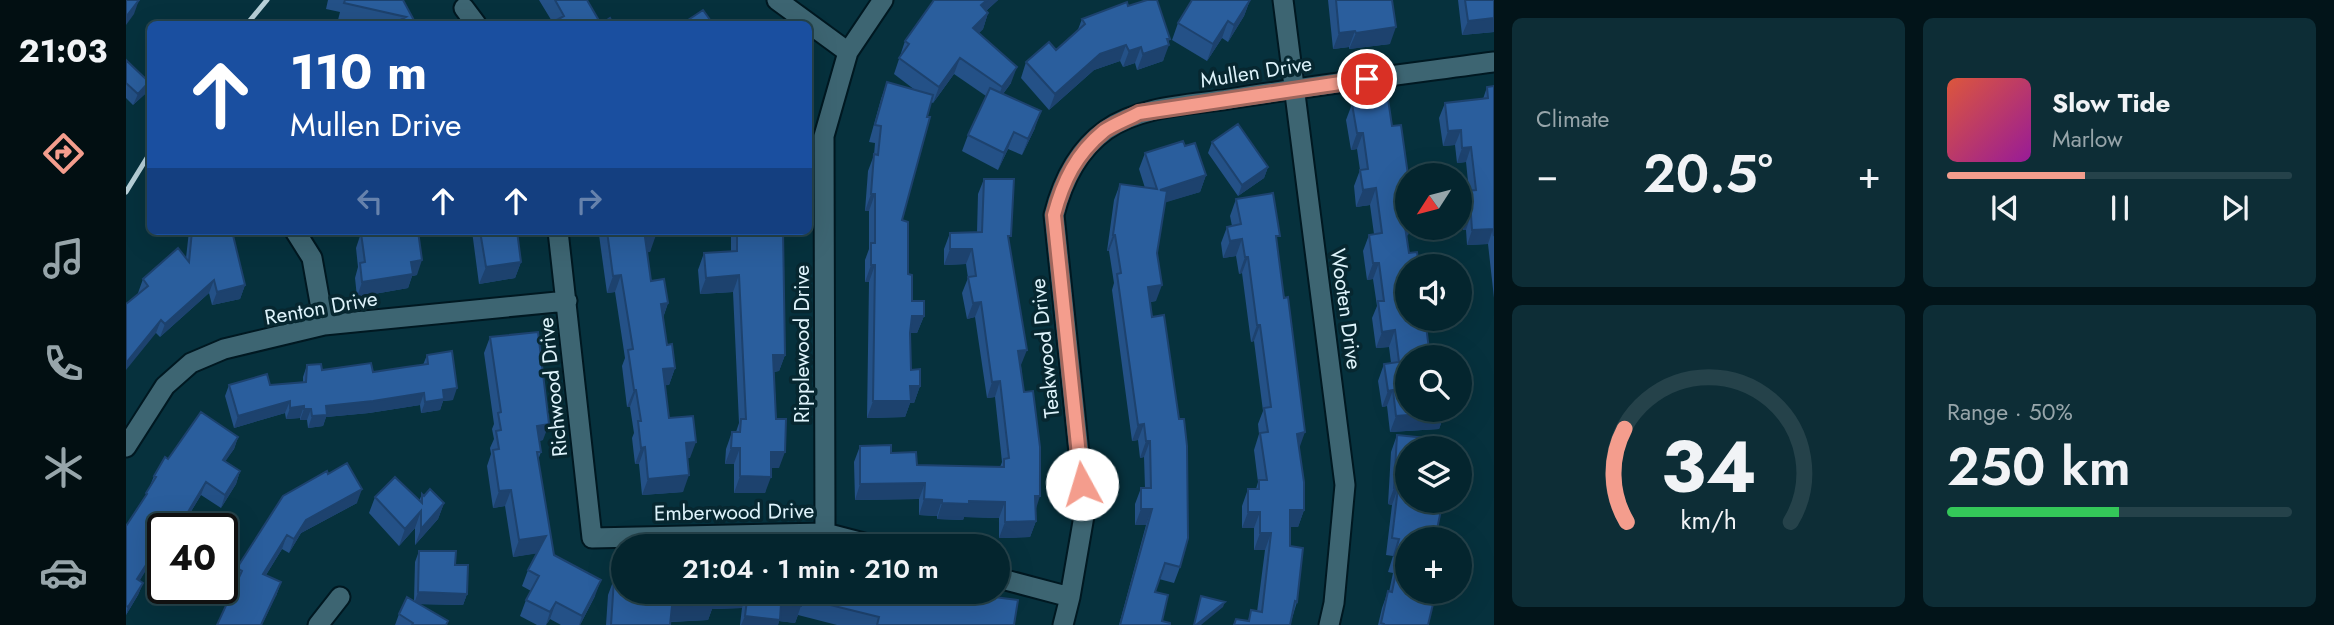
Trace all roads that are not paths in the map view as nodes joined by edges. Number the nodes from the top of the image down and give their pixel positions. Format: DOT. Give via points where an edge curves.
graph roads {
  1 [pos="777,0"];
  2 [pos="883,0"];
  3 [pos="1283,0"];
  4 [pos="464,8"];
  5 [pos="474,21"];
  6 [pos="806,21"];
  7 [pos="812,26"];
  8 [pos="848,52"];
  9 [pos="1494,62"];
  10 [pos="1294,89"];
  11 [pos="1081,155"];
  12 [pos="298,235"];
  13 [pos="559,235"];
  14 [pos="567,301"];
  15 [pos="324,325"];
  16 [pos="126,447"];
  17 [pos="825,533"];
  18 [pos="829,534"];
  19 [pos="592,538"];
  20 [pos="1010,581"];
  21 [pos="340,597"];
  22 [pos="1070,597"];
  23 [pos="318,625"];
  24 [pos="1063,625"];
  25 [pos="1329,625"];
  1 -- 6 [label="street"];
  2 -- 8 [label="street, Ripplewood Drive"];
  3 -- 10 [label="street, Wooten Drive"];
  4 -- 5 [label="street"];
  7 -- 8 [label="street"];
  8 -- 17 [label="street, Ripplewood Drive" via="824,136"];
  9 -- 10 [label="street, Mullen Drive"];
  10 -- 11 [label="street, Mullen Drive" via="1139,113 1105,130"];
  10 -- 25 [label="street, Wooten Drive" via="1345,485"];
  11 -- 22 [label="street, Teakwood Drive" via="1062,186 1054,215 1085,510"];
  12 -- 15 [label="street" via="312,258"];
  13 -- 14 [label="street, Richwood Drive"];
  14 -- 15 [label="street, Renton Drive"];
  14 -- 19 [label="street, Richwood Drive"];
  15 -- 16 [label="street, Renton Drive" via="224,349 191,363 165,386"];
  17 -- 18 [label="street, Emberwood Drive"];
  17 -- 19 [label="street, Emberwood Drive"];
  20 -- 22 [label="street"];
  21 -- 23 [label="street"];
  22 -- 24 [label="street, Teakwood Drive"];
}
